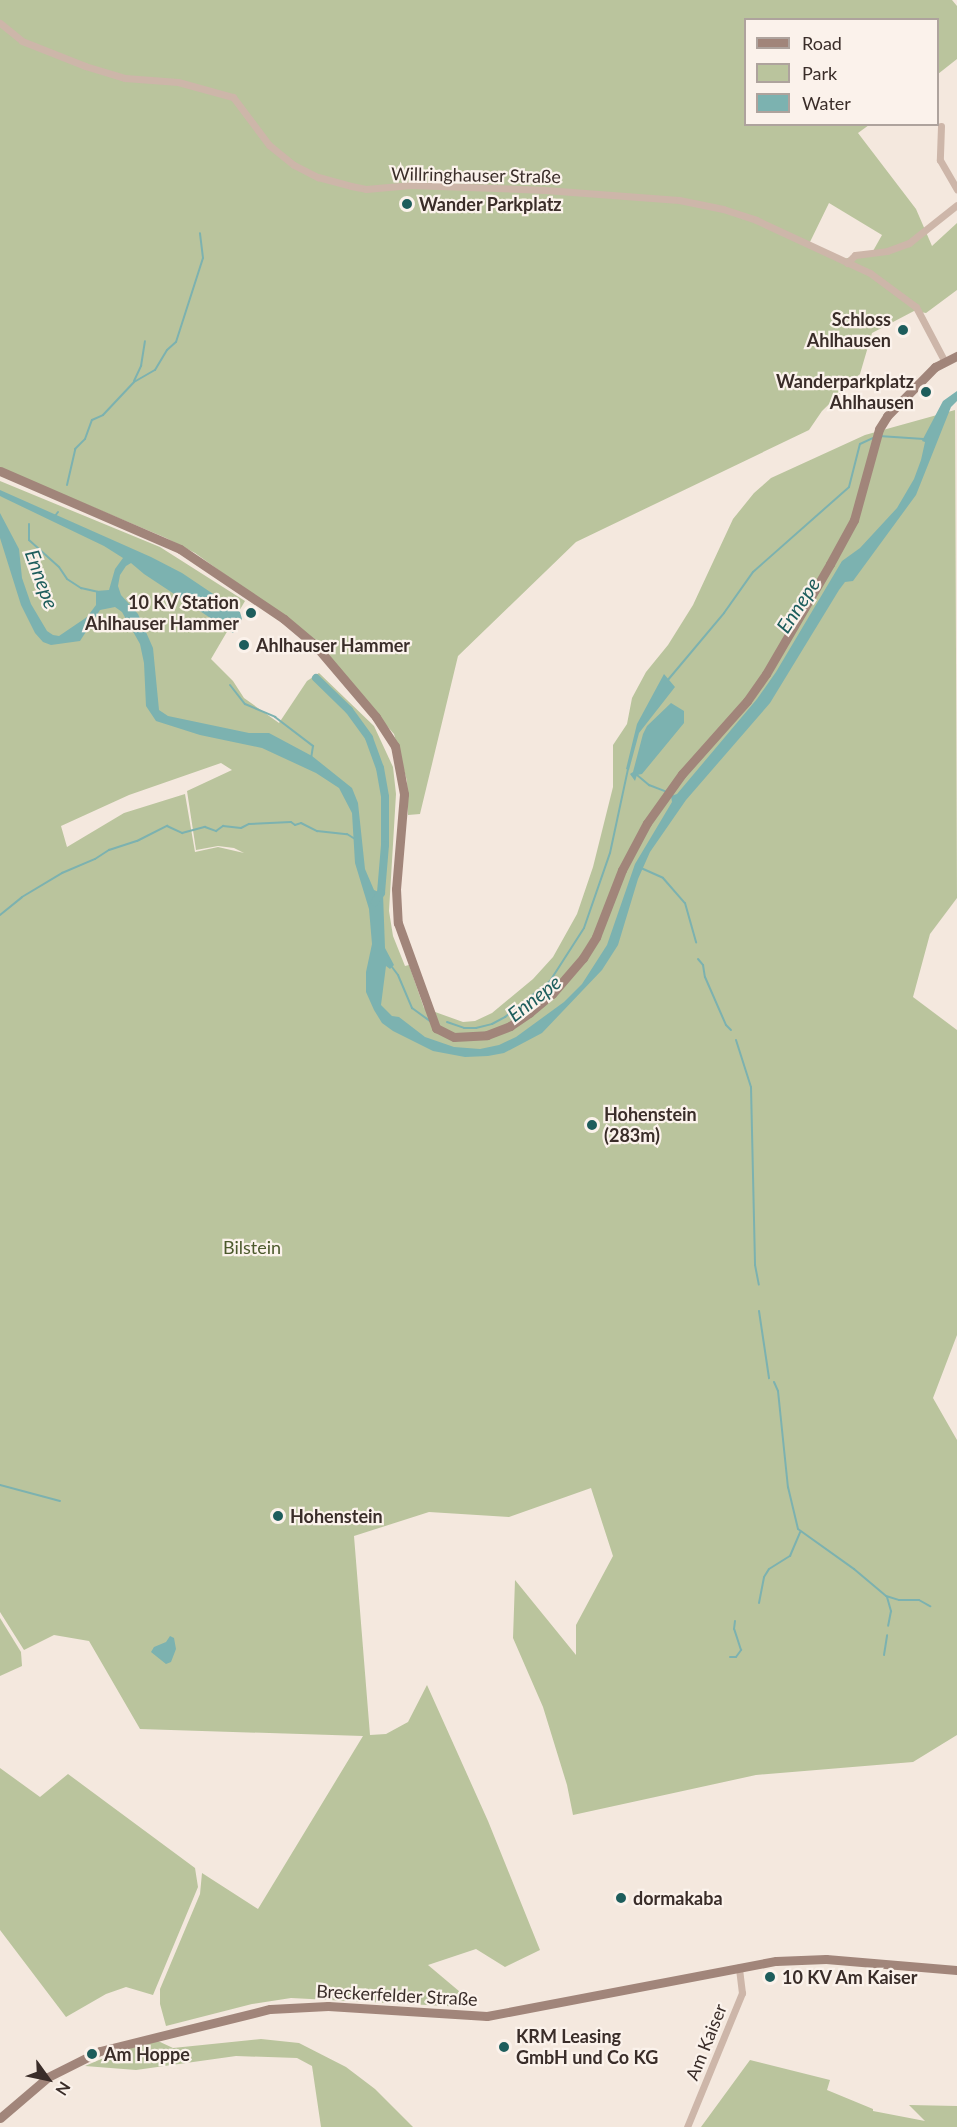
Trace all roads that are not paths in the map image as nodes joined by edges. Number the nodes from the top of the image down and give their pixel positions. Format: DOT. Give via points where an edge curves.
graph roads {
  1 [pos="0,22"];
  2 [pos="941,126"];
  3 [pos="957,189"];
  4 [pos="957,205"];
  5 [pos="848,262"];
  6 [pos="957,356"];
  7 [pos="944,360"];
  8 [pos="0,471"];
  9 [pos="739,1967"];
  10 [pos="957,1970"];
  11 [pos="0,2118"];
  12 [pos="687,2127"];
  1 -- 5 [label="street, Willringhauser Straße" via="22,41 85,66 125,78 178,82 233,97 269,145 294,165 327,180 366,189 411,184 679,200 756,220"];
  2 -- 3 [label="street" via="940,160"];
  4 -- 5 [label="street" via="909,243 887,251 855,255"];
  5 -- 7 [label="street, Willringhauser Straße" via="916,307"];
  6 -- 7 [label="street"];
  7 -- 8 [label="street" via="902,400 879,429 854,520 766,674 667,793 630,852 596,937 572,973 510,1026 487,1035 461,1037 436,1028 398,923 396,889 404,814 402,772 395,746 376,717 300,631 191,555"];
  9 -- 10 [label="street, Breckerfelder Straße" via="826,1959"];
  9 -- 11 [label="street, Breckerfelder Straße" via="487,2016 328,2006 241,2014 89,2055 42,2081"];
  9 -- 12 [label="street, Am Kaiser" via="742,1994"];
}
